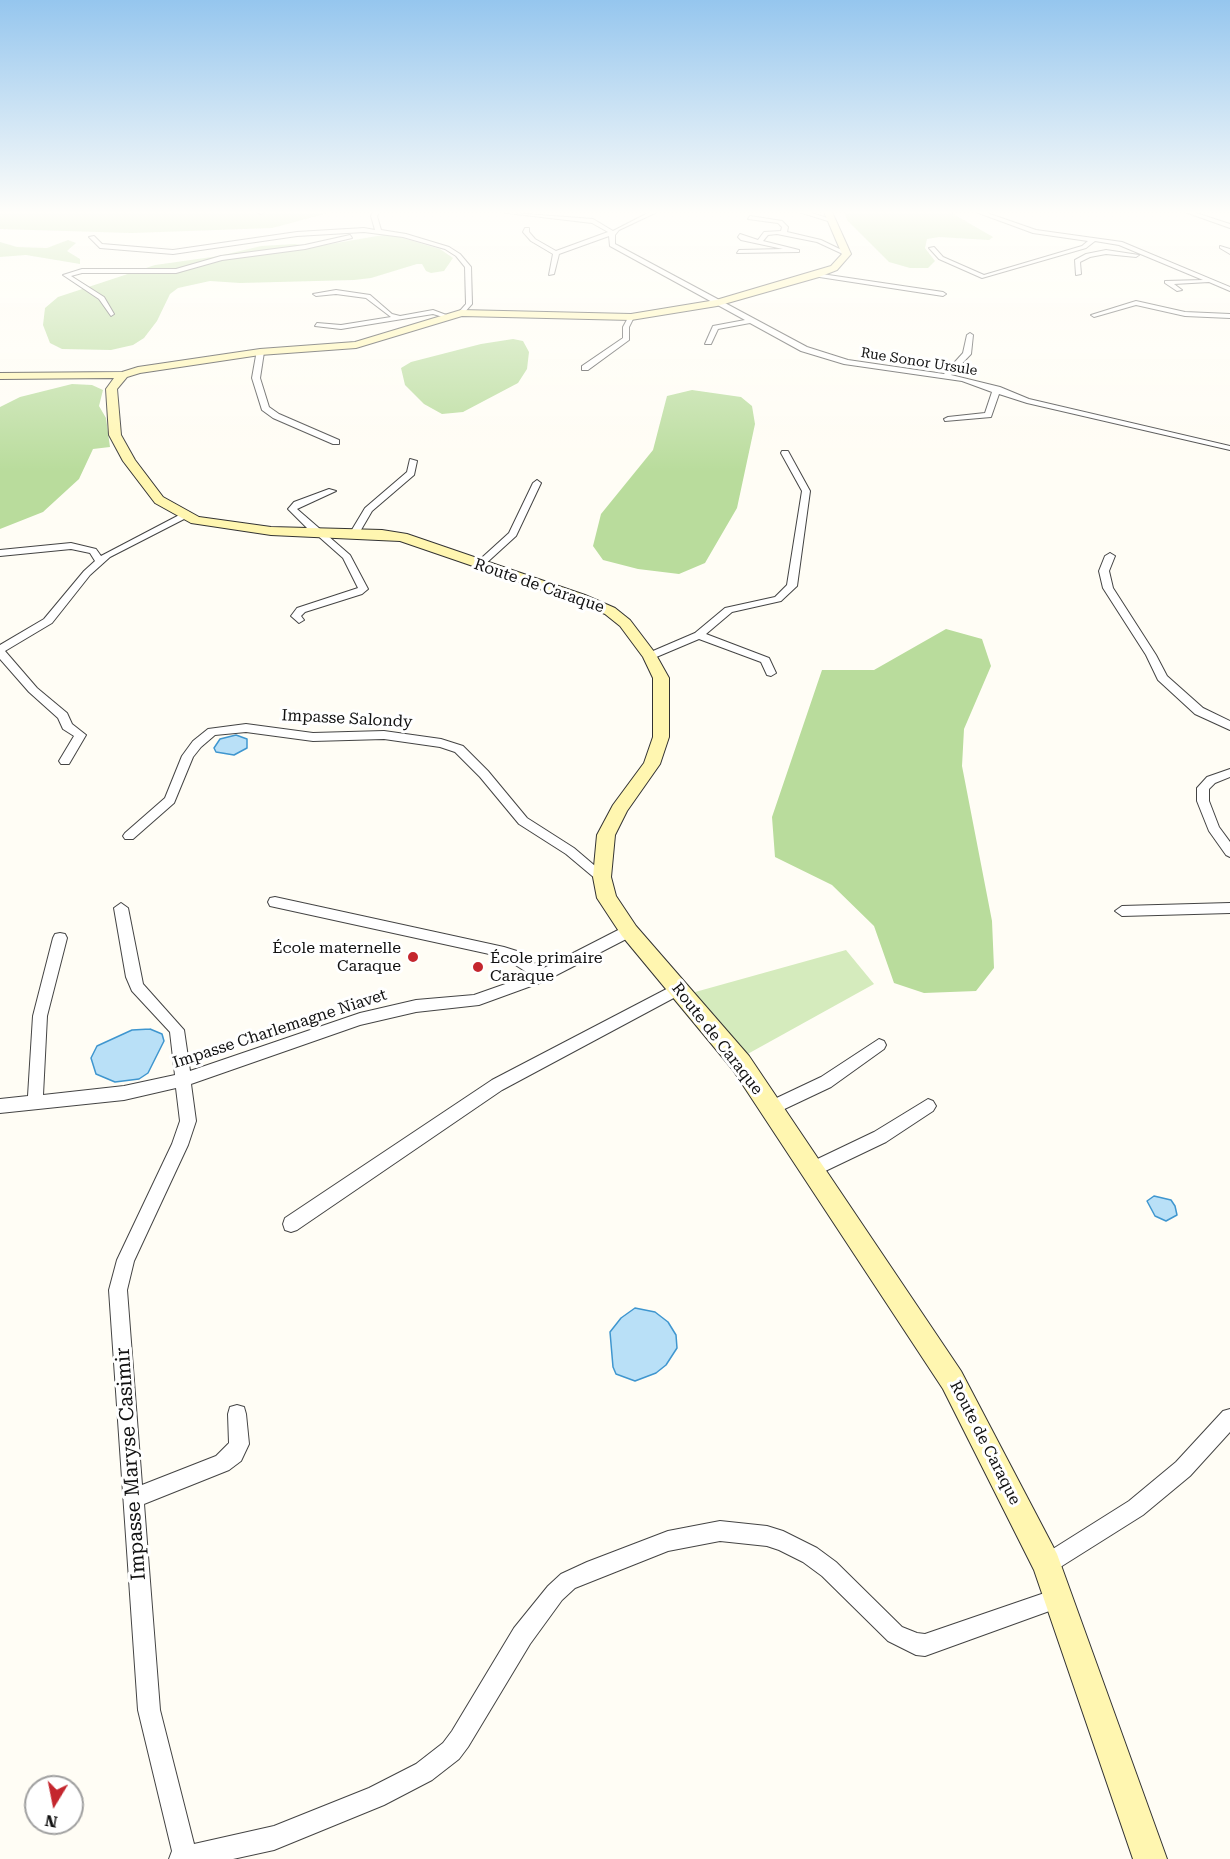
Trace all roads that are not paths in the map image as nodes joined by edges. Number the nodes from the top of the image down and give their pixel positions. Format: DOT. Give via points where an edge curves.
graph roads {
  1 [pos="102,299"];
  2 [pos="371,299"];
  3 [pos="469,299"];
  4 [pos="709,299"];
  5 [pos="732,299"];
  6 [pos="717,303"];
  7 [pos="111,314"];
  8 [pos="453,315"];
  9 [pos="1094,315"];
  10 [pos="1230,316"];
  11 [pos="632,317"];
  12 [pos="399,318"];
  13 [pos="750,321"];
  14 [pos="317,325"];
  15 [pos="970,335"];
  16 [pos="708,342"];
  17 [pos="260,352"];
  18 [pos="585,368"];
  19 [pos="123,375"];
  20 [pos="946,375"];
  21 [pos="0,376"];
  22 [pos="996,389"];
  23 [pos="948,419"];
  24 [pos="336,442"];
  25 [pos="1230,448"];
  26 [pos="785,453"];
  27 [pos="413,460"];
  28 [pos="537,483"];
  29 [pos="332,491"];
  30 [pos="184,514"];
  31 [pos="318,532"];
  32 [pos="355,533"];
  33 [pos="0,553"];
  34 [pos="1110,556"];
  35 [pos="99,560"];
  36 [pos="479,565"];
  37 [pos="299,620"];
  38 [pos="699,636"];
  39 [pos="0,650"];
  40 [pos="650,656"];
  41 [pos="771,673"];
  42 [pos="1230,726"];
  43 [pos="65,760"];
  44 [pos="1230,773"];
  45 [pos="129,836"];
  46 [pos="1230,852"];
  47 [pos="602,877"];
  48 [pos="275,902"];
  49 [pos="121,908"];
  50 [pos="1230,908"];
  51 [pos="1122,911"];
  52 [pos="629,931"];
  53 [pos="60,938"];
  54 [pos="540,977"];
  55 [pos="678,988"];
  56 [pos="879,1045"];
  57 [pos="183,1080"];
  58 [pos="35,1101"];
  59 [pos="0,1106"];
  60 [pos="928,1106"];
  61 [pos="771,1108"];
  62 [pos="813,1169"];
  63 [pos="291,1224"];
  64 [pos="237,1414"];
  65 [pos="1230,1418"];
  66 [pos="133,1498"];
  67 [pos="1047,1564"];
  68 [pos="1059,1598"];
  69 [pos="183,1858"];
  70 [pos="1150,1859"];
  1 -- 7 [label="street"];
  2 -- 12 [label="street"];
  3 -- 8 [label="street" via="469,304"];
  4 -- 6 [label="street, Rue Sonor Ursule"];
  5 -- 6 [label="street"];
  6 -- 11 [label="street"];
  6 -- 13 [label="street, Rue Sonor Ursule"];
  8 -- 11 [label="street"];
  8 -- 12 [label="street" via="434,312"];
  8 -- 17 [label="street" via="356,345"];
  9 -- 10 [label="street" via="1136,303 1185,314"];
  11 -- 18 [label="street" via="624,343"];
  12 -- 14 [label="street" via="341,327"];
  13 -- 16 [label="street" via="715,327"];
  13 -- 20 [label="street, Rue Sonor Ursule" via="830,358"];
  15 -- 20 [label="street" via="967,354"];
  17 -- 19 [label="street" via="162,365"];
  17 -- 24 [label="street" via="256,378 265,408"];
  19 -- 21 [label="street"];
  19 -- 30 [label="street, Route de Caraque" via="111,389 115,435 159,500"];
  20 -- 22 [label="street, Rue Sonor Ursule"];
  22 -- 23 [label="street" via="988,415"];
  22 -- 25 [label="street, Rue Sonor Ursule" via="1027,401"];
  26 -- 38 [label="street" via="806,491 792,585 778,599 729,610"];
  27 -- 32 [label="street" via="411,473 368,510"];
  28 -- 36 [label="street" via="513,534"];
  29 -- 31 [label="street" via="292,509"];
  30 -- 31 [label="street, Route de Caraque" via="196,520 254,529"];
  30 -- 35 [label="street"];
  31 -- 32 [label="street, Route de Caraque"];
  31 -- 37 [label="street" via="347,557 363,589 301,610"];
  32 -- 36 [label="street, Route de Caraque" via="402,537"];
  33 -- 35 [label="street" via="71,546 93,551"];
  34 -- 42 [label="street" via="1104,571 1108,588 1162,678 1198,711"];
  35 -- 39 [label="street" via="55,615"];
  36 -- 40 [label="street, Route de Caraque" via="610,611 625,623"];
  38 -- 40 [label="street"];
  38 -- 41 [label="street" via="765,660"];
  39 -- 43 [label="street" via="33,690 80,735"];
  40 -- 47 [label="street, Route de Caraque" via="661,678 661,737 652,764 619,808 606,835"];
  44 -- 46 [label="street" via="1211,780 1203,788 1203,801 1213,828"];
  45 -- 47 [label="street, Impasse Salondy" via="170,800 188,756 212,732 246,728 313,736 384,735 459,749 523,821"];
  47 -- 52 [label="street, Route de Caraque" via="612,907"];
  48 -- 54 [label="street" via="504,952"];
  49 -- 57 [label="street, Impasse Maryse Casimir" via="133,977 137,987 177,1030"];
  50 -- 51 [label="street"];
  52 -- 54 [label="street, Impasse Charlemagne Niavet"];
  52 -- 55 [label="street, Route de Caraque"];
  53 -- 58 [label="street" via="40,1016"];
  54 -- 57 [label="street, Impasse Charlemagne Niavet" via="474,1000 416,1006 360,1019"];
  55 -- 61 [label="street, Route de Caraque" via="741,1064"];
  55 -- 63 [label="street" via="497,1084"];
  56 -- 61 [label="street" via="826,1082"];
  57 -- 58 [label="street, Impasse Charlemagne Niavet" via="124,1093"];
  57 -- 66 [label="street, Impasse Maryse Casimir" via="188,1121 126,1260 118,1290"];
  58 -- 59 [label="street, Impasse Charlemagne Niavet"];
  60 -- 62 [label="street" via="880,1137"];
  61 -- 62 [label="street, Route de Caraque"];
  62 -- 67 [label="street, Route de Caraque" via="952,1380"];
  64 -- 66 [label="street" via="239,1444 234,1454 222,1463"];
  65 -- 67 [label="street" via="1183,1469 1136,1508"];
  66 -- 69 [label="street, Impasse Maryse Casimir" via="149,1710"];
  67 -- 68 [label="street, Route de Caraque"];
  68 -- 69 [label="street" via="925,1645 916,1644 895,1634 829,1569 783,1541 720,1531 669,1541 594,1569 568,1581 555,1593 522,1636 460,1739 424,1772 376,1797 274,1838"];
  68 -- 70 [label="street, Route de Caraque"];
}
